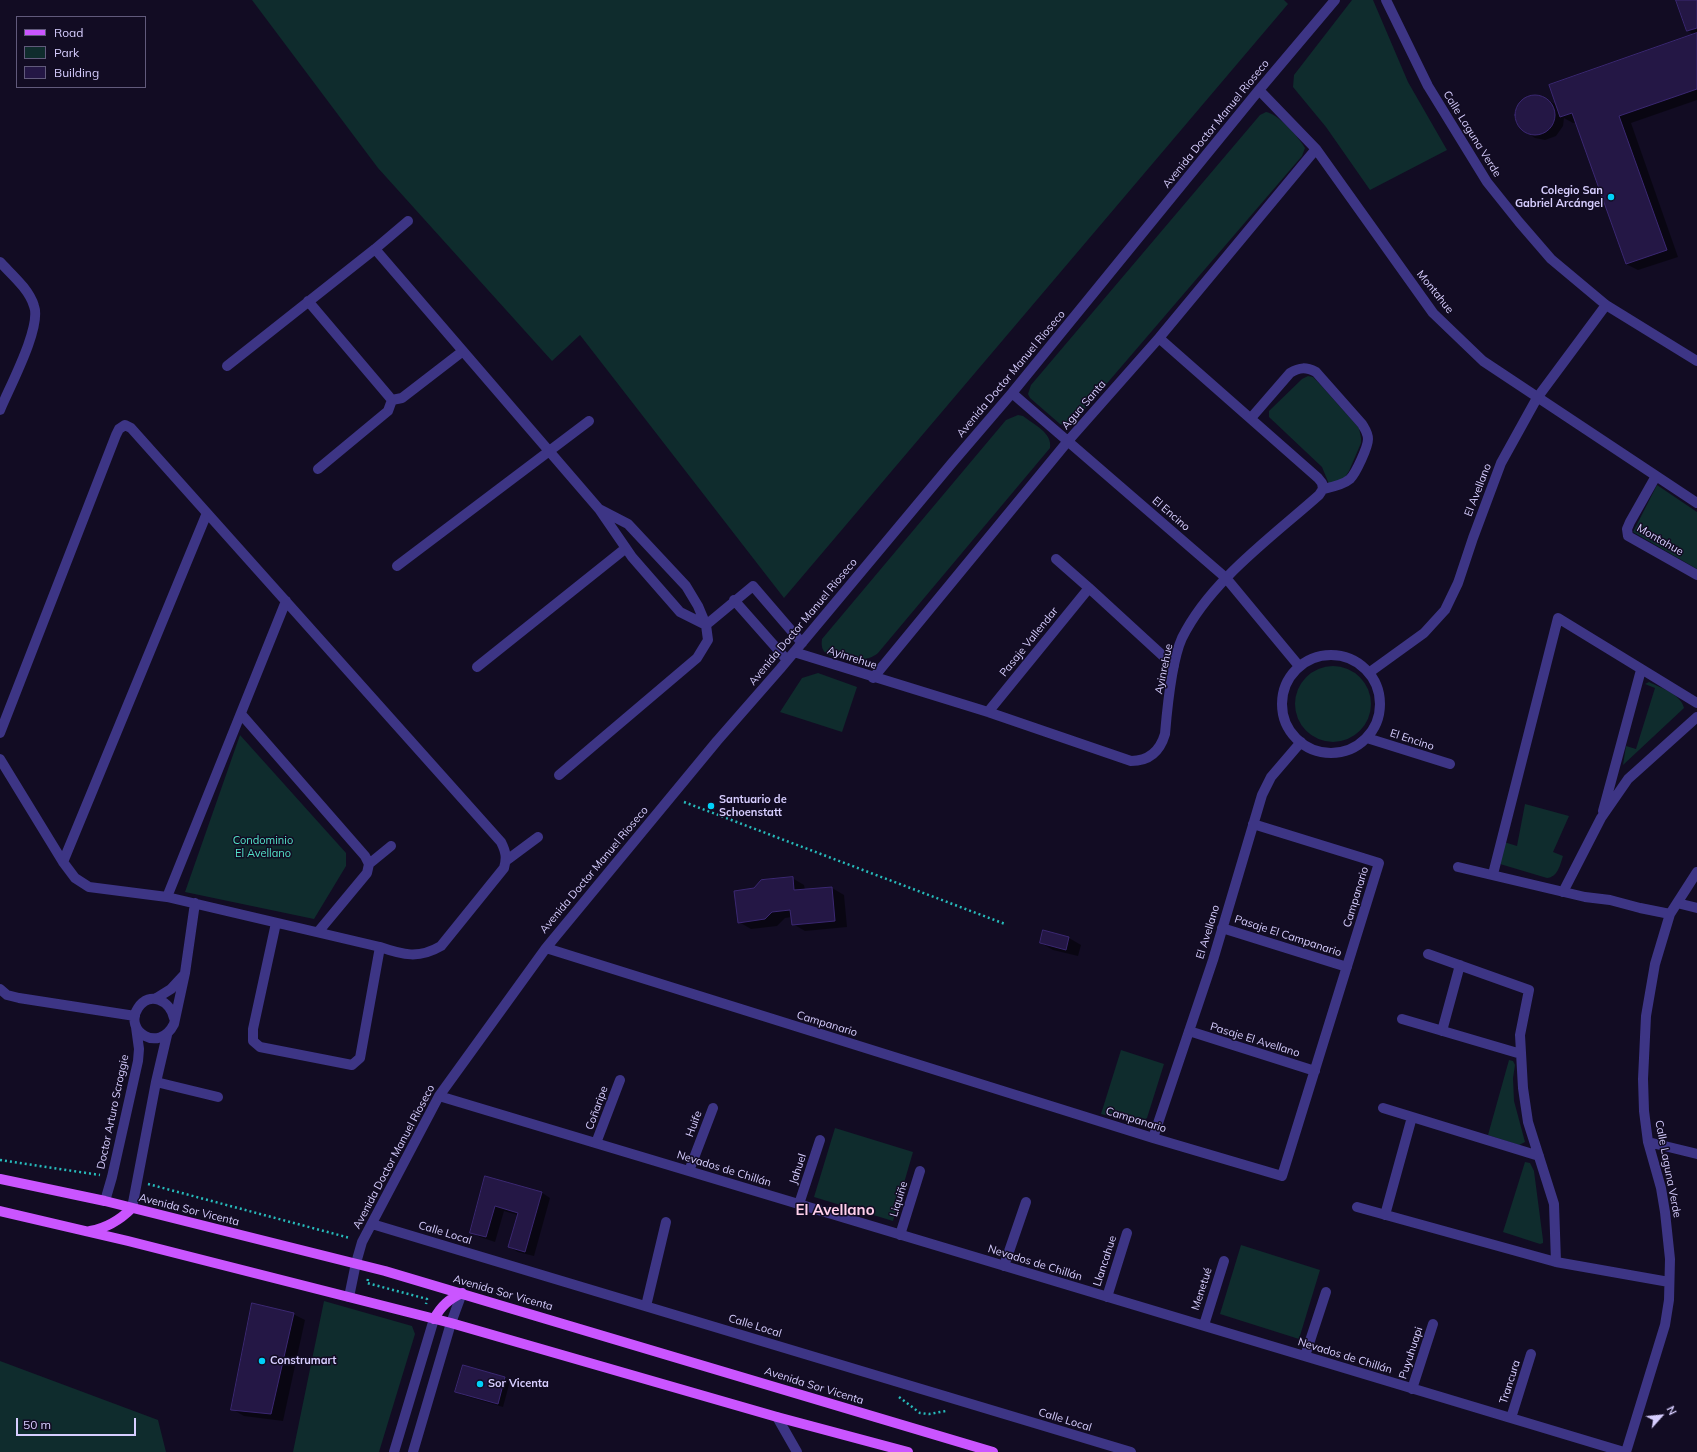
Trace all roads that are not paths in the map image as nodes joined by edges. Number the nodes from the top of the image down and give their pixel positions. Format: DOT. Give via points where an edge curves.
graph roads {
  1 [pos="1335,0"];
  2 [pos="1386,0"];
  3 [pos="1259,90"];
  4 [pos="1316,149"];
  5 [pos="408,221"];
  6 [pos="375,249"];
  7 [pos="0,262"];
  8 [pos="308,301"];
  9 [pos="1606,305"];
  10 [pos="1159,338"];
  11 [pos="463,351"];
  12 [pos="1697,361"];
  13 [pos="227,366"];
  14 [pos="1012,393"];
  15 [pos="1537,398"];
  16 [pos="392,400"];
  17 [pos="0,410"];
  18 [pos="1251,418"];
  19 [pos="589,421"];
  20 [pos="1068,441"];
  21 [pos="549,451"];
  22 [pos="318,469"];
  23 [pos="1656,476"];
  24 [pos="1323,489"];
  25 [pos="1697,503"];
  26 [pos="599,509"];
  27 [pos="207,513"];
  28 [pos="626,548"];
  29 [pos="1056,559"];
  30 [pos="397,566"];
  31 [pos="1697,575"];
  32 [pos="1226,578"];
  33 [pos="1089,588"];
  34 [pos="734,600"];
  35 [pos="286,601"];
  36 [pos="706,625"];
  37 [pos="802,643"];
  38 [pos="791,656"];
  39 [pos="1174,666"];
  40 [pos="1299,666"];
  41 [pos="477,667"];
  42 [pos="1641,670"];
  43 [pos="1370,672"];
  44 [pos="873,678"];
  45 [pos="1697,703"];
  46 [pos="988,712"];
  47 [pos="241,714"];
  48 [pos="1697,717"];
  49 [pos="0,733"];
  50 [pos="1367,738"];
  51 [pos="1301,742"];
  52 [pos="0,759"];
  53 [pos="1450,764"];
  54 [pos="559,775"];
  55 [pos="1601,818"];
  56 [pos="1253,824"];
  57 [pos="538,837"];
  58 [pos="391,846"];
  59 [pos="506,860"];
  60 [pos="63,862"];
  61 [pos="368,864"];
  62 [pos="1458,867"];
  63 [pos="1697,872"];
  64 [pos="1493,874"];
  65 [pos="1563,892"];
  66 [pos="167,897"];
  67 [pos="195,903"];
  68 [pos="1677,903"];
  69 [pos="1697,908"];
  70 [pos="1670,914"];
  71 [pos="276,922"];
  72 [pos="1222,928"];
  73 [pos="318,932"];
  74 [pos="380,947"];
  75 [pos="546,948"];
  76 [pos="1428,954"];
  77 [pos="1460,966"];
  78 [pos="1347,967"];
  79 [pos="185,973"];
  80 [pos="0,989"];
  81 [pos="155,999"];
  82 [pos="135,1016"];
  83 [pos="174,1018"];
  84 [pos="1402,1019"];
  85 [pos="136,1027"];
  86 [pos="1189,1031"];
  87 [pos="1442,1031"];
  88 [pos="167,1035"];
  89 [pos="1521,1054"];
  90 [pos="1315,1071"];
  91 [pos="620,1080"];
  92 [pos="156,1082"];
  93 [pos="439,1096"];
  94 [pos="218,1097"];
  95 [pos="713,1108"];
  96 [pos="1383,1108"];
  97 [pos="1412,1117"];
  98 [pos="1153,1138"];
  99 [pos="820,1140"];
  100 [pos="1648,1142"];
  101 [pos="596,1143"];
  102 [pos="1697,1154"];
  103 [pos="1539,1156"];
  104 [pos="689,1171"];
  105 [pos="920,1171"];
  106 [pos="0,1179"];
  107 [pos="104,1201"];
  108 [pos="1026,1202"];
  109 [pos="799,1204"];
  110 [pos="1356,1207"];
  111 [pos="132,1208"];
  112 [pos="0,1211"];
  113 [pos="1385,1215"];
  114 [pos="666,1222"];
  115 [pos="372,1224"];
  116 [pos="86,1231"];
  117 [pos="1127,1233"];
  118 [pos="900,1235"];
  119 [pos="1224,1261"];
  120 [pos="1556,1262"];
  121 [pos="356,1263"];
  122 [pos="1004,1266"];
  123 [pos="1669,1282"];
  124 [pos="1326,1292"];
  125 [pos="462,1293"];
  126 [pos="349,1297"];
  127 [pos="1106,1297"];
  128 [pos="646,1306"];
  129 [pos="429,1317"];
  130 [pos="451,1323"];
  131 [pos="1433,1324"];
  132 [pos="1204,1325"];
  133 [pos="1531,1354"];
  134 [pos="1305,1356"];
  135 [pos="1412,1389"];
  136 [pos="777,1417"];
  137 [pos="1511,1418"];
  138 [pos="394,1452"];
  139 [pos="413,1452"];
  140 [pos="797,1452"];
  141 [pos="908,1452"];
  142 [pos="993,1452"];
  143 [pos="1131,1452"];
  144 [pos="1625,1452"];
  1 -- 3 [label="street, Avenida Doctor Manuel Rioseco"];
  2 -- 9 [label="street, Calle Laguna Verde" via="1428,86 1487,182 1551,259"];
  3 -- 4 [label="street, Montahue"];
  3 -- 14 [label="street, Avenida Doctor Manuel Rioseco"];
  4 -- 10 [label="street, Agua Santa"];
  4 -- 15 [label="street, Montahue" via="1433,313 1483,361"];
  5 -- 6 [label="street"];
  6 -- 8 [label="street"];
  6 -- 11 [label="street"];
  7 -- 17 [label="street" via="27,292 35,307 33,333"];
  8 -- 13 [label="street"];
  8 -- 16 [label="street"];
  9 -- 12 [label="street, Calle Laguna Verde"];
  9 -- 15 [label="street, El Avellano"];
  10 -- 18 [label="street"];
  10 -- 20 [label="street, Agua Santa"];
  11 -- 16 [label="street" via="402,398"];
  11 -- 21 [label="street"];
  14 -- 20 [label="street, El Encino"];
  14 -- 37 [label="street, Avenida Doctor Manuel Rioseco"];
  15 -- 23 [label="street, Montahue"];
  15 -- 43 [label="street, El Avellano" via="1501,463 1458,583 1445,610 1424,634"];
  16 -- 22 [label="street" via="388,411"];
  18 -- 24 [label="street" via="1318,478"];
  18 -- 24 [label="street" via="1290,373 1298,368 1316,372 1362,424 1368,439 1350,480"];
  19 -- 21 [label="street"];
  20 -- 32 [label="street, El Encino"];
  20 -- 44 [label="street, Agua Santa"];
  21 -- 26 [label="street"];
  21 -- 30 [label="street"];
  23 -- 25 [label="street, Montahue"];
  23 -- 31 [label="street, Montahue" via="1630,522 1628,536"];
  24 -- 32 [label="street, Ayinrehue"];
  26 -- 28 [label="street"];
  26 -- 36 [label="street" via="628,524 686,586"];
  27 -- 35 [label="street"];
  27 -- 49 [label="street" via="131,428 119,428"];
  27 -- 60 [label="street"];
  28 -- 36 [label="street" via="680,612"];
  28 -- 41 [label="street"];
  29 -- 33 [label="street"];
  32 -- 39 [label="street, Ayinrehue" via="1182,639"];
  32 -- 40 [label="street, El Encino"];
  33 -- 39 [label="street"];
  33 -- 46 [label="street, Pasaje Vallendar"];
  34 -- 36 [label="street"];
  34 -- 37 [label="street" via="753,586"];
  34 -- 38 [label="street"];
  35 -- 47 [label="street"];
  35 -- 59 [label="street" via="501,842"];
  36 -- 54 [label="street" via="708,640 697,658"];
  37 -- 38 [label="street, Avenida Doctor Manuel Rioseco"];
  38 -- 44 [label="street, Ayinrehue"];
  38 -- 75 [label="street, Avenida Doctor Manuel Rioseco"];
  39 -- 46 [label="street, Ayinrehue" via="1163,743 1152,755 1138,760 1131,760"];
  40 -- 43 [label="street" via="1312,658 1328,654 1358,662"];
  40 -- 51 [label="street" via="1289,678 1283,693 1282,708 1286,724"];
  42 -- 45 [label="street"];
  42 -- 55 [label="street"];
  42 -- 64 [label="street" via="1558,618"];
  43 -- 50 [label="street" via="1378,687 1381,704 1378,720"];
  44 -- 46 [label="street, Ayinrehue"];
  47 -- 61 [label="street" via="365,856"];
  47 -- 66 [label="street"];
  48 -- 55 [label="street" via="1628,779"];
  50 -- 51 [label="street" via="1341,753 1324,753 1308,748"];
  50 -- 53 [label="street, El Encino"];
  51 -- 56 [label="street, El Avellano" via="1271,777"];
  52 -- 60 [label="street"];
  55 -- 65 [label="street"];
  56 -- 72 [label="street, El Avellano"];
  56 -- 78 [label="street, Campanario" via="1379,863"];
  57 -- 59 [label="street"];
  58 -- 61 [label="street"];
  59 -- 74 [label="street" via="504,868 441,946 429,953 413,954 398,953"];
  60 -- 66 [label="street" via="75,878 89,887"];
  61 -- 73 [label="street" via="367,873"];
  62 -- 64 [label="street"];
  63 -- 68 [label="street, Calle Laguna Verde"];
  64 -- 65 [label="street"];
  65 -- 70 [label="street"];
  66 -- 67 [label="street"];
  67 -- 71 [label="street"];
  67 -- 79 [label="street"];
  68 -- 69 [label="street"];
  68 -- 70 [label="street, Calle Laguna Verde"];
  70 -- 100 [label="street, Calle Laguna Verde" via="1655,964 1646,1016 1643,1079"];
  71 -- 73 [label="street"];
  71 -- 74 [label="street" via="253,1029 253,1041 260,1047 352,1065 360,1058"];
  72 -- 78 [label="street, Pasaje El Campanario"];
  72 -- 86 [label="street, El Avellano"];
  73 -- 74 [label="street"];
  75 -- 93 [label="street, Avenida Doctor Manuel Rioseco"];
  75 -- 98 [label="street, Campanario"];
  76 -- 77 [label="street"];
  77 -- 87 [label="street"];
  77 -- 89 [label="street" via="1530,990 1520,1034"];
  78 -- 90 [label="street, Campanario"];
  79 -- 81 [label="street" via="171,989"];
  79 -- 83 [label="street"];
  80 -- 82 [label="street" via="7,995 18,998"];
  81 -- 82 [label="street" via="142,1004"];
  81 -- 83 [label="street" via="169,1005"];
  82 -- 85 [label="street, Doctor Arturo Scroggie"];
  83 -- 88 [label="street" via="174,1024"];
  84 -- 87 [label="street"];
  85 -- 88 [label="street" via="146,1037 154,1039"];
  85 -- 107 [label="street, Doctor Arturo Scroggie" via="138,1061 112,1177"];
  86 -- 90 [label="street, Pasaje El Avellano"];
  86 -- 98 [label="street, El Avellano"];
  87 -- 89 [label="street"];
  88 -- 92 [label="street"];
  89 -- 103 [label="street" via="1528,1122"];
  90 -- 98 [label="street, Campanario" via="1282,1176"];
  91 -- 101 [label="street, Coñaripe"];
  92 -- 94 [label="street"];
  92 -- 111 [label="street"];
  93 -- 101 [label="street, Nevados de Chillán"];
  93 -- 115 [label="street, Avenida Doctor Manuel Rioseco"];
  95 -- 104 [label="street, Huife"];
  96 -- 97 [label="street"];
  97 -- 103 [label="street"];
  97 -- 113 [label="street"];
  99 -- 109 [label="street, Jahuel"];
  100 -- 102 [label="street"];
  100 -- 123 [label="street, Calle Laguna Verde" via="1665,1212 1670,1259"];
  101 -- 104 [label="street, Nevados de Chillán"];
  103 -- 120 [label="street" via="1554,1204"];
  104 -- 109 [label="street, Nevados de Chillán"];
  105 -- 118 [label="street, Liquiñe"];
  106 -- 107 [label="main road, Avenida Sor Vicenta"];
  107 -- 111 [label="main road, Avenida Sor Vicenta"];
  108 -- 122 [label="street"];
  109 -- 118 [label="street, Nevados de Chillán"];
  110 -- 113 [label="street"];
  111 -- 116 [label="main road" via="116,1221 96,1230"];
  111 -- 121 [label="main road, Avenida Sor Vicenta"];
  112 -- 116 [label="main road"];
  113 -- 120 [label="street"];
  114 -- 128 [label="street"];
  115 -- 121 [label="street, Avenida Doctor Manuel Rioseco" via="362,1242"];
  115 -- 128 [label="street, Calle Local"];
  116 -- 126 [label="main road"];
  117 -- 127 [label="street, Llancahue"];
  118 -- 122 [label="street, Nevados de Chillán"];
  119 -- 132 [label="street, Menetué"];
  120 -- 123 [label="street"];
  121 -- 125 [label="main road, Avenida Sor Vicenta"];
  121 -- 126 [label="street, Avenida Doctor Manuel Rioseco"];
  122 -- 127 [label="street, Nevados de Chillán"];
  123 -- 144 [label="street, Calle Laguna Verde" via="1665,1325"];
  124 -- 134 [label="street"];
  125 -- 129 [label="main road"];
  125 -- 130 [label="street"];
  125 -- 142 [label="main road, Avenida Sor Vicenta"];
  126 -- 129 [label="main road"];
  127 -- 132 [label="street, Nevados de Chillán"];
  128 -- 143 [label="street, Calle Local"];
  129 -- 130 [label="main road"];
  129 -- 138 [label="street"];
  130 -- 136 [label="main road"];
  130 -- 139 [label="street"];
  131 -- 135 [label="street, Puyuhuapi"];
  132 -- 134 [label="street, Nevados de Chillán"];
  133 -- 137 [label="street, Trancura"];
  134 -- 135 [label="street, Nevados de Chillán"];
  135 -- 137 [label="street, Nevados de Chillán"];
  136 -- 140 [label="street"];
  136 -- 141 [label="main road"];
  137 -- 144 [label="street, Nevados de Chillán"];
}
